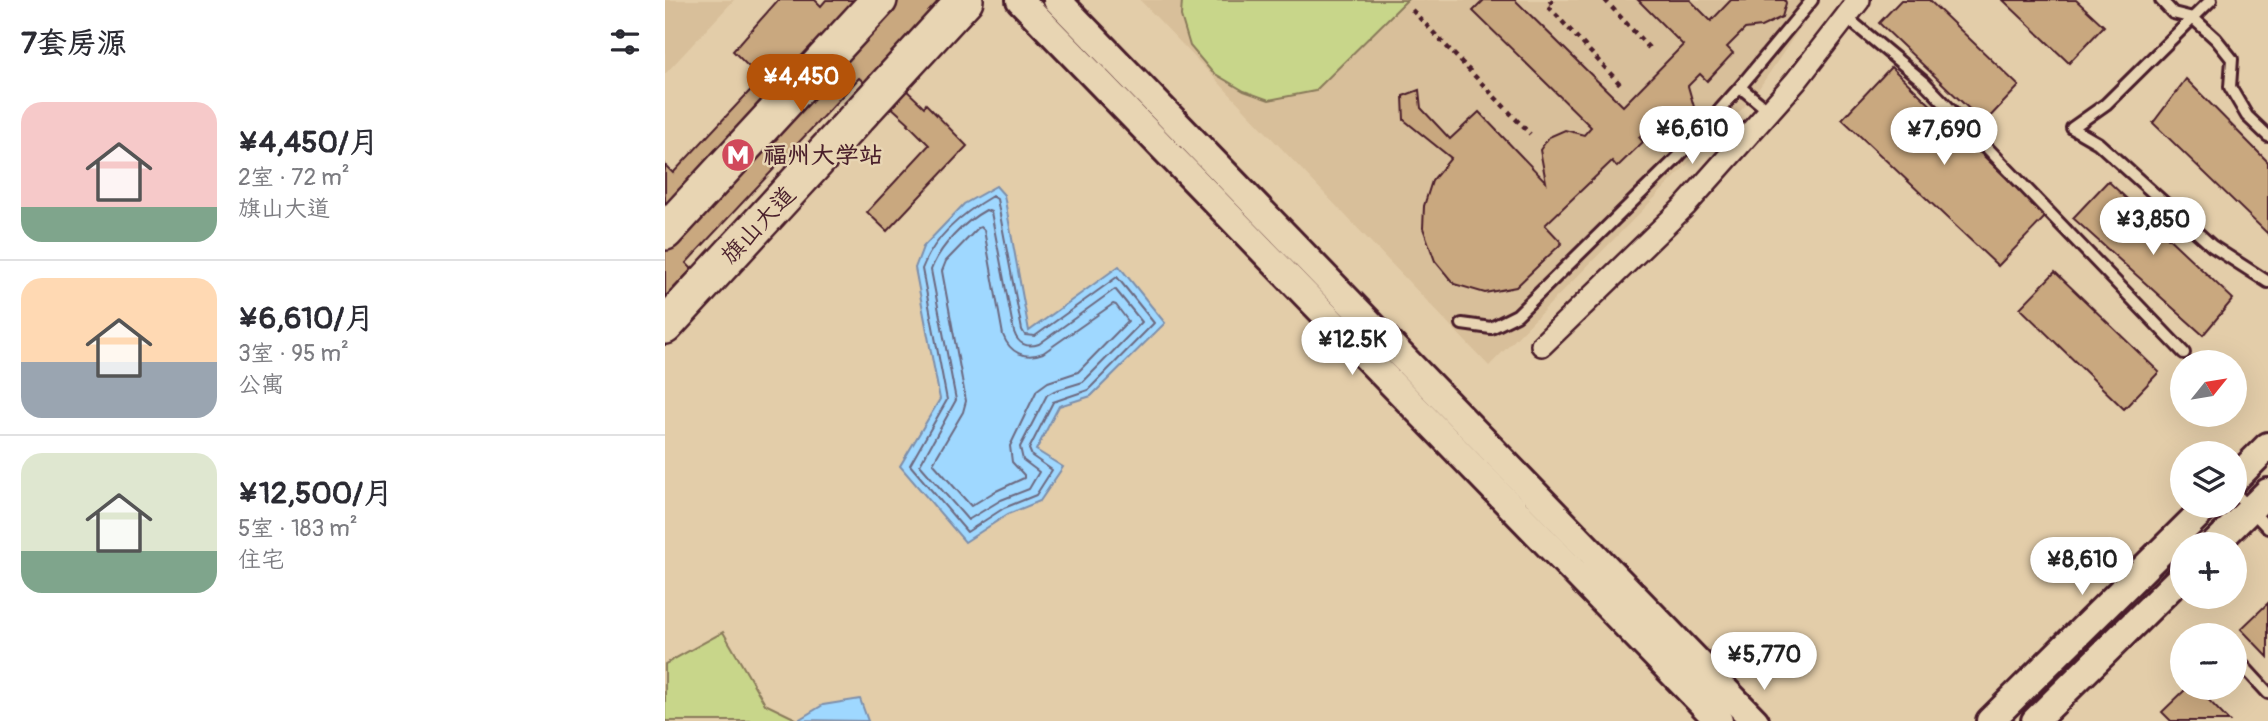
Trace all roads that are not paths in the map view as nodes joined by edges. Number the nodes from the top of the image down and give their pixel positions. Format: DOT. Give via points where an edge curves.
graph roads {
  1 [pos="879,0"];
  2 [pos="965,0"];
  3 [pos="1020,0"];
  4 [pos="1057,0"];
  5 [pos="1812,0"];
  6 [pos="2161,0"];
  7 [pos="2211,0"];
  8 [pos="1853,8"];
  9 [pos="2193,18"];
  10 [pos="1741,87"];
  11 [pos="1769,111"];
  12 [pos="2268,136"];
  13 [pos="665,232"];
  14 [pos="2268,282"];
  15 [pos="1462,324"];
  16 [pos="665,326"];
  17 [pos="1542,345"];
  18 [pos="2181,350"];
  19 [pos="2268,446"];
  20 [pos="2247,467"];
  21 [pos="2255,506"];
  22 [pos="2195,518"];
  23 [pos="2228,532"];
  24 [pos="2170,588"];
  25 [pos="2247,670"];
  26 [pos="2032,679"];
  27 [pos="2268,693"];
  28 [pos="1727,711"];
  29 [pos="1755,721"];
  30 [pos="1765,721"];
  31 [pos="1976,721"];
  32 [pos="1990,721"];
  33 [pos="2035,721"];
  1 -- 13 [label="highway"];
  2 -- 16 [label="highway, 旗山大道"];
  3 -- 28 [label="street"];
  4 -- 28 [label="street"];
  5 -- 10 [label="lane"];
  6 -- 9 [label="lane" via="2173,13"];
  7 -- 9 [label="lane"];
  8 -- 11 [label="street"];
  8 -- 18 [label="lane"];
  9 -- 12 [label="lane" via="2232,59 2230,87 2247,117"];
  9 -- 14 [label="lane" via="2106,104 2072,128 2098,143 2212,246"];
  10 -- 11 [label="lane"];
  10 -- 15 [label="lane" via="1678,157 1517,315 1491,328"];
  11 -- 17 [label="street" via="1685,206"];
  19 -- 20 [label="street"];
  21 -- 23 [label="street"];
  22 -- 26 [label="street"];
  24 -- 33 [label="street"];
  25 -- 27 [label="lane"];
  26 -- 31 [label="street"];
  26 -- 32 [label="street"];
  28 -- 29 [label="street"];
  28 -- 30 [label="street"];
}
